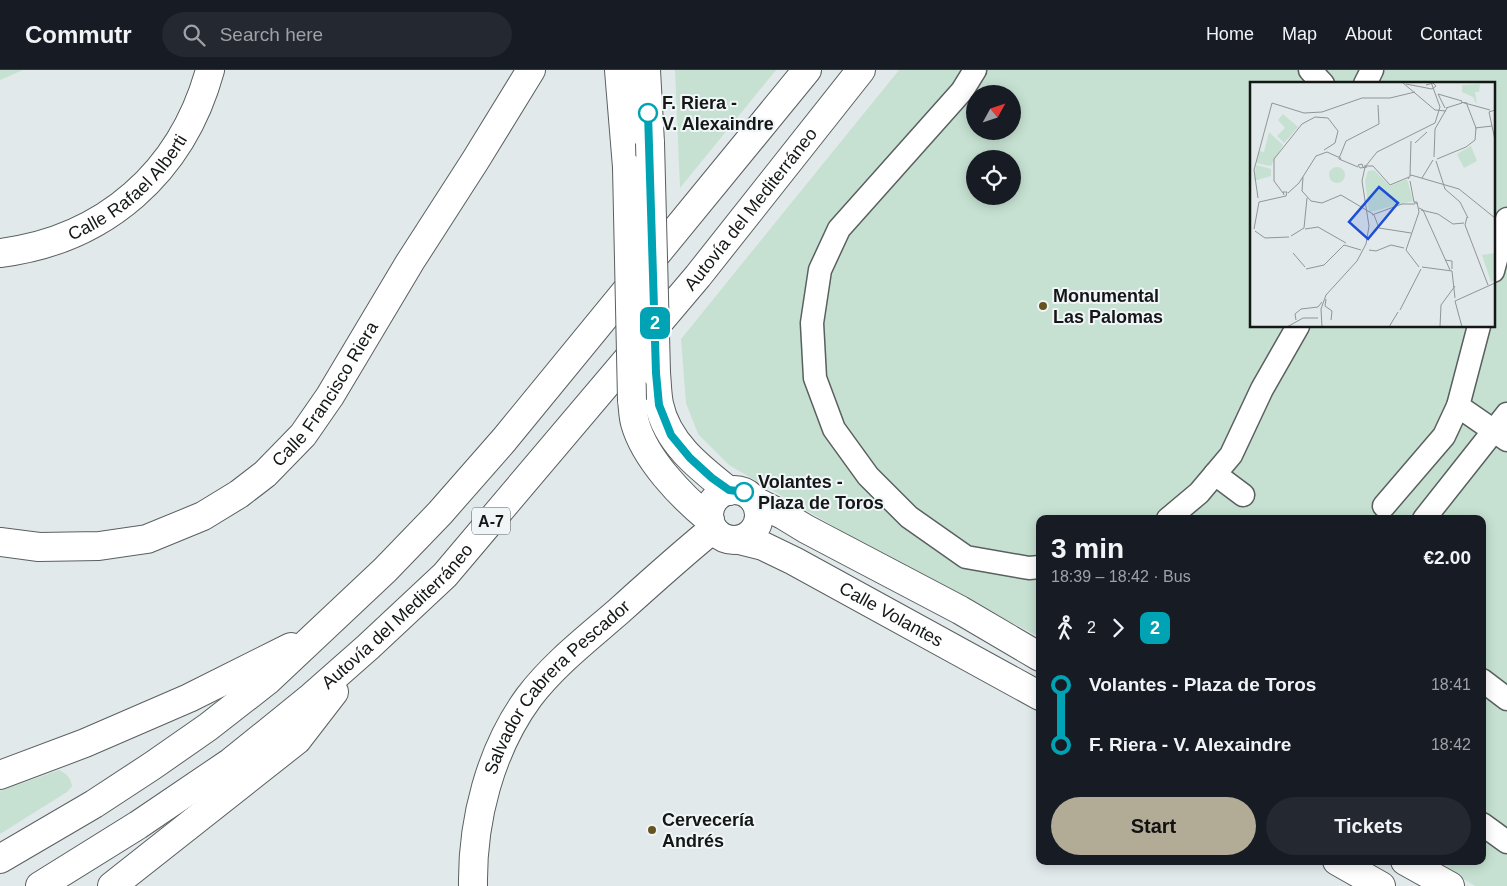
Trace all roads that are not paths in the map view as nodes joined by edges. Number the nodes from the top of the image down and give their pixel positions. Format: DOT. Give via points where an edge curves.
graph roads {
  1 [pos="210,70"];
  2 [pos="531,70"];
  3 [pos="619,70"];
  4 [pos="808,70"];
  5 [pos="862,70"];
  6 [pos="975,70"];
  7 [pos="1310,70"];
  8 [pos="1372,70"];
  9 [pos="643,76"];
  10 [pos="1321,82"];
  11 [pos="1366,82"];
  12 [pos="1507,219"];
  13 [pos="0,253"];
  14 [pos="1494,267"];
  15 [pos="1297,328"];
  16 [pos="1478,328"];
  17 [pos="1458,406"];
  18 [pos="1503,428"];
  19 [pos="1215,474"];
  20 [pos="729,490"];
  21 [pos="1243,495"];
  22 [pos="755,501"];
  23 [pos="1384,506"];
  24 [pos="1173,515"];
  25 [pos="1427,515"];
  26 [pos="711,524"];
  27 [pos="739,540"];
  28 [pos="0,542"];
  29 [pos="1036,567"];
  30 [pos="321,632"];
  31 [pos="368,647"];
  32 [pos="1036,655"];
  33 [pos="1486,683"];
  34 [pos="1036,694"];
  35 [pos="1507,699"];
  36 [pos="0,775"];
  37 [pos="1486,827"];
  38 [pos="1507,842"];
  39 [pos="0,859"];
  40 [pos="1344,865"];
  41 [pos="1412,865"];
  42 [pos="40,886"];
  43 [pos="112,886"];
  44 [pos="472,886"];
  45 [pos="1381,886"];
  46 [pos="1450,886"];
  1 -- 13 [label="main road, Calle Rafael Alberti" via="192,120 176,148 134,195 81,230 52,242"];
  2 -- 28 [label="main road, Calle Francisco Riera" via="330,396 303,435 265,474 203,516 147,539 89,546 39,547"];
  3 -- 26 [label="main road, bridge" via="627,167 635,423 646,450"];
  4 -- 30 [label="main road, A-7" via="485,462 440,513"];
  5 -- 31 [label="main road, Autovía del Mediterráneo / A-7" via="698,276 445,575"];
  6 -- 29 [label="street" via="962,91 839,229 820,270 812,323 815,378 834,429 868,476 909,516 966,557"];
  7 -- 10 [label="street"];
  8 -- 11 [label="street"];
  9 -- 20 [label="main road, bridge" via="650,142 659,405 671,435 690,458"];
  12 -- 14 [label="street"];
  15 -- 19 [label="street" via="1262,389 1231,455"];
  16 -- 17 [label="street"];
  17 -- 18 [label="street"];
  17 -- 23 [label="street" via="1444,436"];
  18 -- 25 [label="street"];
  19 -- 21 [label="street"];
  19 -- 24 [label="street"];
  20 -- 22 [label="main road" via="744,492"];
  20 -- 26 [label="main road" via="711,505"];
  22 -- 27 [label="main road" via="757,525 753,532"];
  22 -- 32 [label="main road, Calle Volantes" via="960,610"];
  26 -- 27 [label="main road" via="724,538"];
  26 -- 44 [label="main road, Salvador Cabrera Pescador" via="561,661 524,704 510,727 488,783 472,858"];
  27 -- 34 [label="main road, Calle Volantes" via="763,546 794,561"];
  30 -- 36 [label="main road" via="189,698"];
  30 -- 39 [label="main road, A-7" via="267,681 200,732 94,804"];
  31 -- 42 [label="main road, Autovía del Mediterráneo / A-7" via="231,762"];
  31 -- 43 [label="main road" via="297,740"];
  33 -- 35 [label="street"];
  37 -- 38 [label="street"];
  40 -- 45 [label="main road"];
  41 -- 46 [label="main road"];
}
